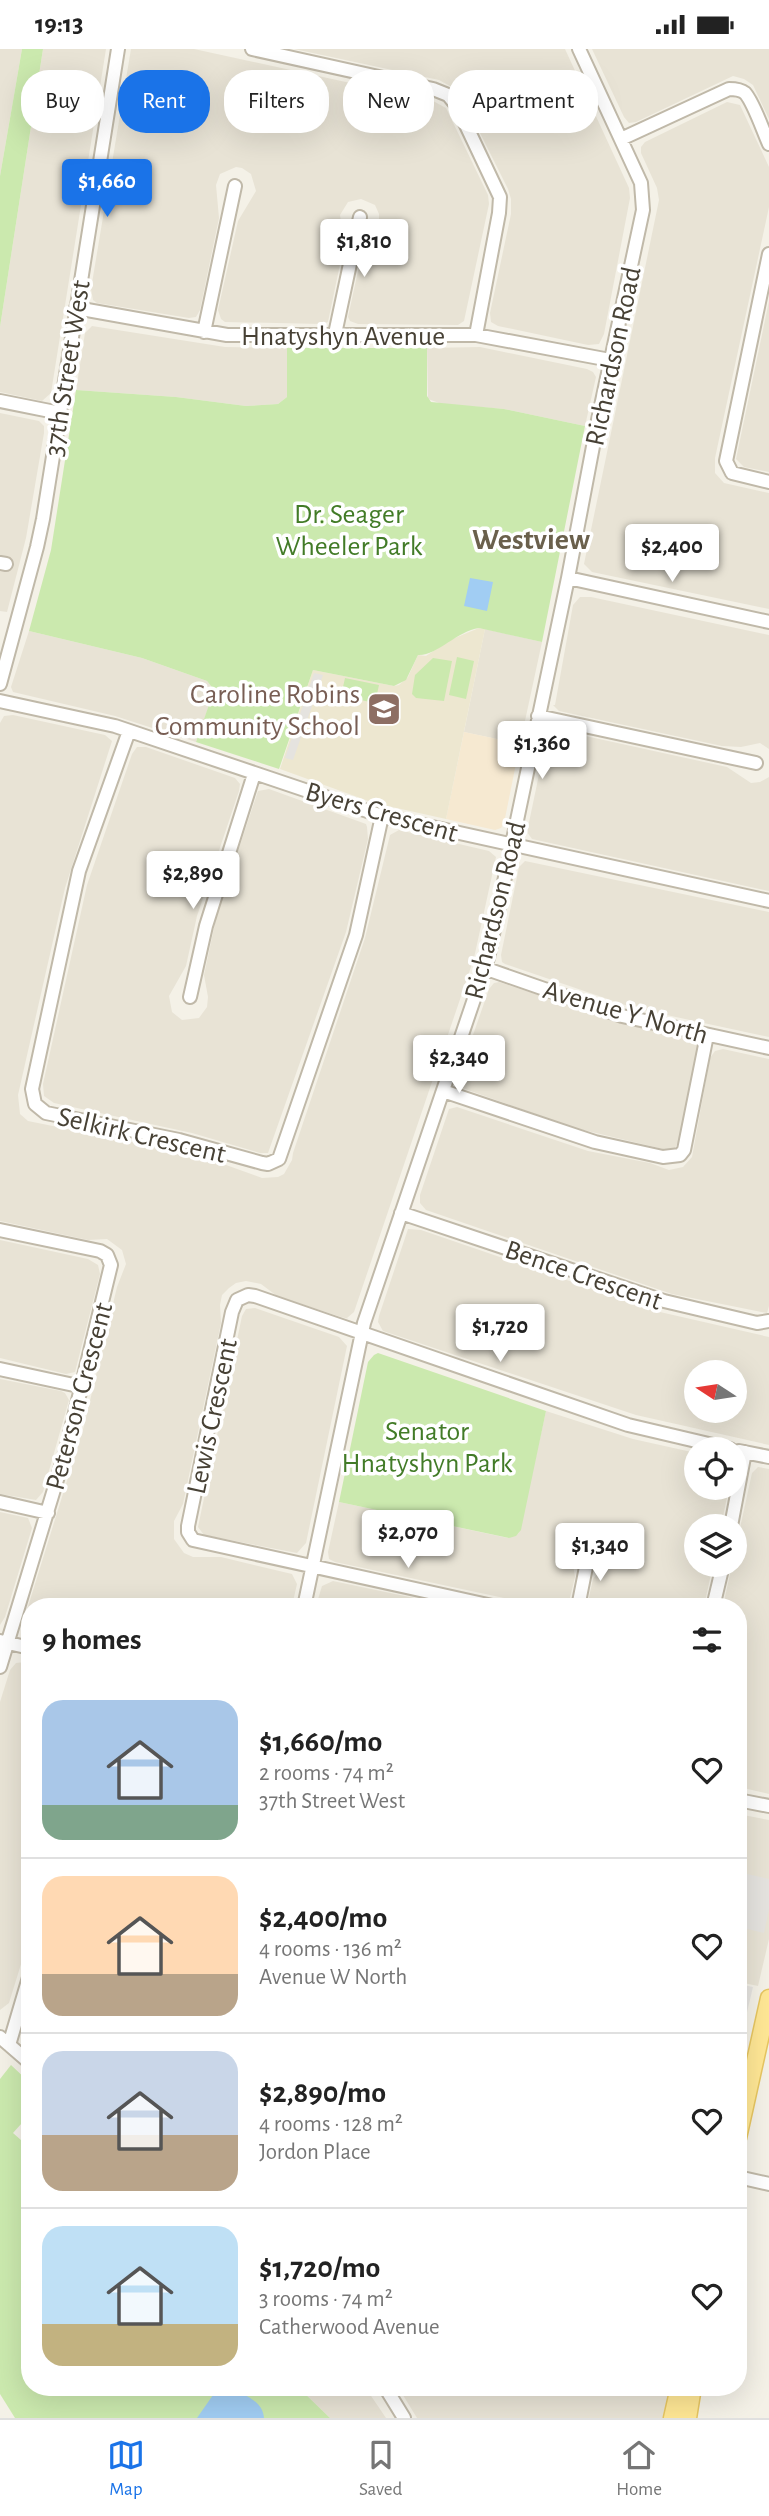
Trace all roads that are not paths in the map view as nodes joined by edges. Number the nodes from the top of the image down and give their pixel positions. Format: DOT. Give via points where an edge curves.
graph roads {
  1 [pos="118,49"];
  2 [pos="253,49"];
  3 [pos="579,49"];
  4 [pos="621,139"];
  5 [pos="769,144"];
  6 [pos="235,186"];
  7 [pos="360,217"];
  8 [pos="769,254"];
  9 [pos="76,308"];
  10 [pos="204,332"];
  11 [pos="335,334"];
  12 [pos="476,335"];
  13 [pos="610,360"];
  14 [pos="0,401"];
  15 [pos="60,413"];
  16 [pos="769,482"];
  17 [pos="568,578"];
  18 [pos="769,622"];
  19 [pos="0,684"];
  20 [pos="0,701"];
  21 [pos="538,716"];
  22 [pos="129,731"];
  23 [pos="756,763"];
  24 [pos="254,774"];
  25 [pos="382,816"];
  26 [pos="511,845"];
  27 [pos="769,901"];
  28 [pos="484,968"];
  29 [pos="190,997"];
  30 [pos="707,1035"];
  31 [pos="769,1048"];
  32 [pos="443,1091"];
  33 [pos="401,1213"];
  34 [pos="0,1230"];
  35 [pos="769,1321"];
  36 [pos="362,1334"];
  37 [pos="0,1369"];
  38 [pos="83,1387"];
  39 [pos="684,1438"];
  40 [pos="747,1452"];
  41 [pos="769,1457"];
  42 [pos="0,1502"];
  43 [pos="48,1513"];
  44 [pos="589,1552"];
  45 [pos="313,1567"];
  46 [pos="720,1577"];
  47 [pos="306,1598"];
  48 [pos="456,1598"];
  49 [pos="580,1598"];
  50 [pos="715,1598"];
  51 [pos="4,1642"];
  52 [pos="0,1667"];
  53 [pos="747,1802"];
  54 [pos="769,1806"];
  55 [pos="21,1997"];
  56 [pos="769,1998"];
  57 [pos="4,2041"];
  58 [pos="21,2055"];
  59 [pos="747,2097"];
  60 [pos="747,2179"];
  61 [pos="769,2184"];
  62 [pos="391,2396"];
  63 [pos="677,2396"];
  64 [pos="692,2396"];
  65 [pos="404,2418"];
  66 [pos="672,2418"];
  67 [pos="688,2418"];
  1 -- 9 [label="street, 37th Street West"];
  2 -- 12 [label="street" via="433,89 453,99 500,197"];
  3 -- 4 [label="street, Richardson Road"];
  4 -- 5 [label="street" via="735,89 747,97"];
  4 -- 13 [label="street, Richardson Road" via="641,183 644,202"];
  6 -- 10 [label="street"];
  7 -- 11 [label="street"];
  8 -- 16 [label="street" via="726,461 732,473"];
  9 -- 10 [label="street, Hnatyshyn Avenue"];
  9 -- 15 [label="street, 37th Street West"];
  10 -- 11 [label="street, Hnatyshyn Avenue"];
  11 -- 12 [label="street, Hnatyshyn Avenue"];
  12 -- 13 [label="street, Hnatyshyn Avenue"];
  13 -- 17 [label="street, Richardson Road"];
  14 -- 15 [label="street"];
  15 -- 19 [label="street, 37th Street West" via="37,547"];
  17 -- 18 [label="street"];
  17 -- 21 [label="street, Richardson Road"];
  20 -- 22 [label="street, Byers Crescent"];
  21 -- 23 [label="street"];
  21 -- 26 [label="street, Richardson Road"];
  22 -- 24 [label="street, Byers Crescent"];
  22 -- 25 [label="street, Selkirk Crescent" via="74,891 32,1089 35,1104 46,1113 179,1140 262,1163 279,1159 356,935"];
  24 -- 25 [label="street, Byers Crescent"];
  24 -- 29 [label="street" via="209,916"];
  25 -- 26 [label="street, Byers Crescent"];
  26 -- 27 [label="street, Byers Crescent"];
  26 -- 28 [label="street, Richardson Road"];
  28 -- 30 [label="street, Avenue Y North" via="622,1016"];
  28 -- 32 [label="street, Richardson Road"];
  30 -- 31 [label="street, Avenue Y North"];
  30 -- 32 [label="street" via="684,1150 674,1156 595,1142"];
  32 -- 33 [label="street, Richardson Road"];
  33 -- 35 [label="street, Bence Crescent" via="664,1301 757,1323"];
  33 -- 36 [label="street, Richardson Road"];
  34 -- 38 [label="street, Peterson Crescent" via="100,1251 109,1259 110,1272"];
  36 -- 39 [label="street" via="628,1425"];
  36 -- 45 [label="street, Richardson Road"];
  36 -- 45 [label="street, Lewis Crescent" via="255,1296 237,1300 232,1312 188,1532 193,1540"];
  37 -- 38 [label="street"];
  38 -- 43 [label="street, Peterson Crescent"];
  40 -- 41 [label="street"];
  42 -- 43 [label="street"];
  43 -- 51 [label="street, Peterson Crescent"];
  44 -- 49 [label="street"];
  45 -- 47 [label="street, Richardson Road"];
  45 -- 48 [label="street"];
  46 -- 50 [label="street"];
  51 -- 52 [label="street, Peterson Crescent"];
  53 -- 54 [label="street"];
  55 -- 57 [label="street"];
  56 -- 59 [label="main road"];
  57 -- 58 [label="street"];
  60 -- 61 [label="street"];
  62 -- 65 [label="street"];
  63 -- 66 [label="main road"];
  64 -- 67 [label="main road"];
}
